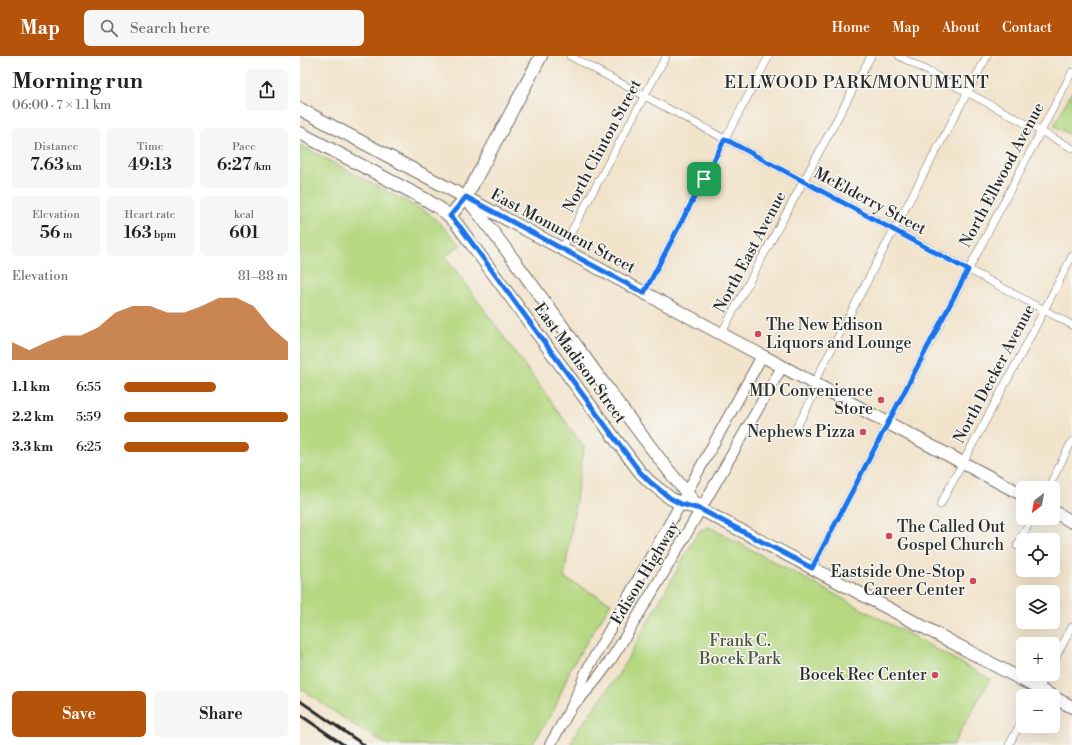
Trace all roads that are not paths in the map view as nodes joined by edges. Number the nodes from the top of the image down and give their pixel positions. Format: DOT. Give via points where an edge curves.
graph roads {
  1 [pos="541,56"];
  2 [pos="570,56"];
  3 [pos="666,56"];
  4 [pos="769,56"];
  5 [pos="871,56"];
  6 [pos="899,56"];
  7 [pos="988,56"];
  8 [pos="1072,72"];
  9 [pos="968,93"];
  10 [pos="644,96"];
  11 [pos="300,109"];
  12 [pos="1041,132"];
  13 [pos="300,133"];
  14 [pos="725,139"];
  15 [pos="1072,148"];
  16 [pos="804,181"];
  17 [pos="466,197"];
  18 [pos="450,216"];
  19 [pos="894,230"];
  20 [pos="562,249"];
  21 [pos="1072,256"];
  22 [pos="968,270"];
  23 [pos="644,293"];
  24 [pos="1043,310"];
  25 [pos="1072,325"];
  26 [pos="721,334"];
  27 [pos="762,356"];
  28 [pos="782,367"];
  29 [pos="816,385"];
  30 [pos="888,423"];
  31 [pos="796,428"];
  32 [pos="1072,441"];
  33 [pos="962,463"];
  34 [pos="1052,481"];
  35 [pos="1016,492"];
  36 [pos="684,499"];
  37 [pos="940,504"];
  38 [pos="700,509"];
  39 [pos="1060,516"];
  40 [pos="1072,522"];
  41 [pos="812,568"];
  42 [pos="1072,627"];
  43 [pos="1060,649"];
  44 [pos="1030,689"];
  45 [pos="1060,700"];
  46 [pos="572,706"];
  47 [pos="1072,707"];
  48 [pos="1016,732"];
  49 [pos="550,745"];
  50 [pos="1009,745"];
  1 -- 17 [label="main road"];
  2 -- 10 [label="street, McElderry Street"];
  3 -- 10 [label="street, North Clinton Street"];
  4 -- 14 [label="street"];
  5 -- 16 [label="street, North East Avenue"];
  6 -- 9 [label="street"];
  7 -- 9 [label="street"];
  8 -- 12 [label="street, North Ellwood Avenue"];
  9 -- 12 [label="street"];
  9 -- 19 [label="street"];
  10 -- 14 [label="street, McElderry Street"];
  10 -- 20 [label="street, North Clinton Street"];
  11 -- 17 [label="main road, East Monument Street"];
  12 -- 15 [label="street"];
  12 -- 22 [label="street, North Ellwood Avenue"];
  13 -- 18 [label="main road" via="425,199"];
  14 -- 16 [label="street, McElderry Street"];
  14 -- 23 [label="street"];
  16 -- 19 [label="street, McElderry Street"];
  16 -- 26 [label="street, North East Avenue"];
  17 -- 18 [label="main road"];
  17 -- 20 [label="main road, East Monument Street"];
  17 -- 36 [label="main road, East Madison Street" via="638,431"];
  18 -- 36 [label="main road, East Madison Street" via="640,472 660,491"];
  19 -- 22 [label="street, McElderry Street"];
  19 -- 29 [label="street"];
  20 -- 23 [label="main road, East Monument Street"];
  21 -- 24 [label="street, North Decker Avenue"];
  22 -- 24 [label="street, McElderry Street"];
  22 -- 30 [label="street, North Ellwood Avenue"];
  23 -- 26 [label="main road, East Monument Street"];
  24 -- 25 [label="street, McElderry Street"];
  24 -- 33 [label="street, North Decker Avenue"];
  26 -- 27 [label="main road, East Monument Street"];
  27 -- 28 [label="main road, East Monument Street"];
  27 -- 36 [label="main road, Edison Highway"];
  28 -- 29 [label="main road, East Monument Street"];
  28 -- 38 [label="main road, Edison Highway"];
  29 -- 30 [label="main road, East Monument Street"];
  29 -- 31 [label="street"];
  30 -- 33 [label="main road, East Monument Street"];
  30 -- 41 [label="street, North Ellwood Avenue"];
  32 -- 34 [label="street"];
  33 -- 35 [label="main road, East Monument Street"];
  33 -- 37 [label="street, North Decker Avenue"];
  36 -- 38 [label="main road, East Madison Street"];
  36 -- 46 [label="main road, Edison Highway" via="587,670"];
  38 -- 41 [label="main road, East Madison Street"];
  38 -- 46 [label="main road, Edison Highway" via="623,640 588,691"];
  39 -- 40 [label="main road"];
  41 -- 44 [label="main road, East Madison Street"];
  42 -- 43 [label="street"];
  45 -- 47 [label="main road, East Madison Street"];
  46 -- 49 [label="main road, Edison Highway"];
  48 -- 50 [label="street"];
}
